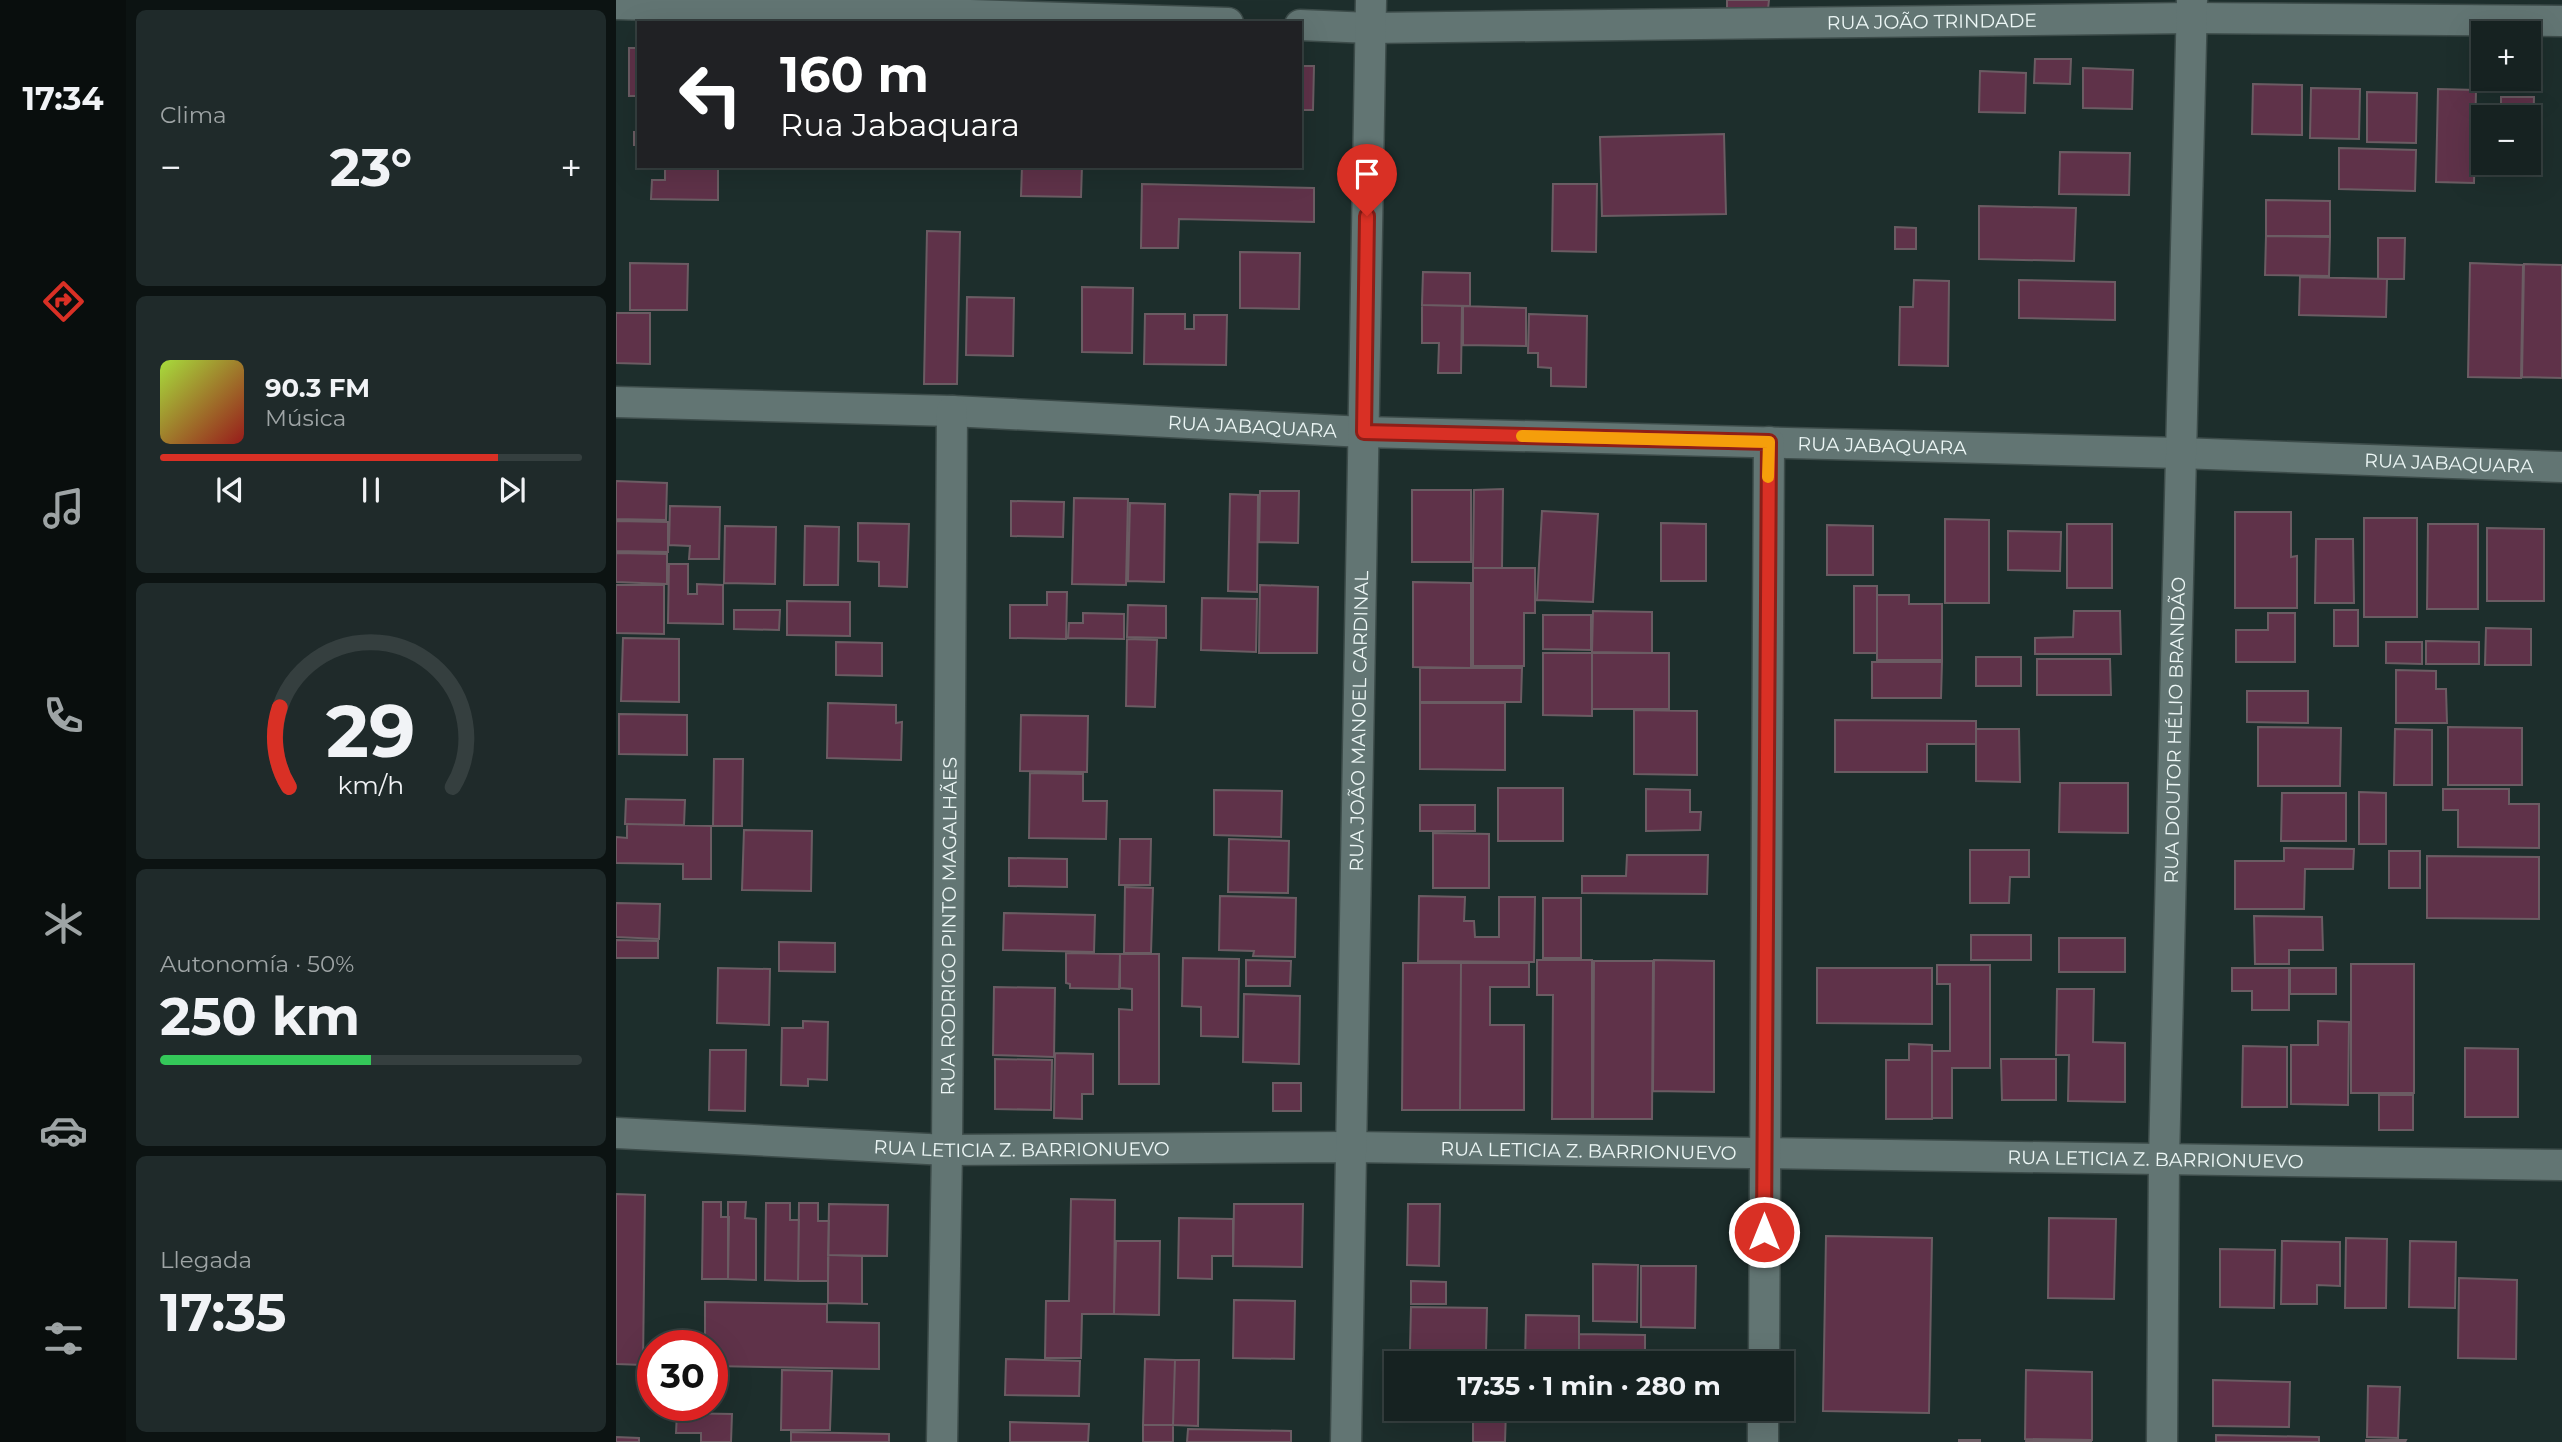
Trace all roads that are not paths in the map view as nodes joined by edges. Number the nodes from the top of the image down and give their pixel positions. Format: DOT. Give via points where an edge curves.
graph roads {
  1 [pos="616,4"];
  2 [pos="2192,9"];
  3 [pos="1370,14"];
  4 [pos="1164,21"];
  5 [pos="2562,21"];
  6 [pos="1302,25"];
  7 [pos="616,402"];
  8 [pos="952,411"];
  9 [pos="1364,432"];
  10 [pos="1769,442"];
  11 [pos="2180,453"];
  12 [pos="2562,467"];
  13 [pos="616,1133"];
  14 [pos="1351,1147"];
  15 [pos="947,1150"];
  16 [pos="1764,1153"];
  17 [pos="2164,1159"];
  18 [pos="2562,1165"];
  19 [pos="1763,1351"];
  20 [pos="1763,1421"];
  21 [pos="942,1442"];
  22 [pos="1346,1442"];
  23 [pos="1763,1442"];
  24 [pos="2162,1442"];
  1 -- 4 [label="street"];
  2 -- 3 [label="street, RUA JOÃO TRINDADE"];
  2 -- 5 [label="street, RUA JOÃO TRINDADE"];
  2 -- 11 [label="street, RUA DOUTOR HÉLIO BRANDÃO"];
  3 -- 6 [label="street, RUA JOÃO TRINDADE"];
  3 -- 9 [label="street, RUA JOÃO MANOEL CARDINAL"];
  7 -- 8 [label="street, RUA JABAQUARA"];
  8 -- 9 [label="street, RUA JABAQUARA"];
  8 -- 15 [label="street, RUA RODRIGO PINTO MAGALHÃES"];
  9 -- 10 [label="street, RUA JABAQUARA"];
  9 -- 14 [label="street, RUA JOÃO MANOEL CARDINAL"];
  10 -- 11 [label="street, RUA JABAQUARA"];
  10 -- 16 [label="street"];
  11 -- 12 [label="street, RUA JABAQUARA"];
  11 -- 17 [label="street, RUA DOUTOR HÉLIO BRANDÃO"];
  13 -- 15 [label="street, RUA LETICIA Z. BARRIONUEVO"];
  14 -- 15 [label="street, RUA LETICIA Z. BARRIONUEVO"];
  14 -- 16 [label="street, RUA LETICIA Z. BARRIONUEVO"];
  14 -- 22 [label="street, RUA JOÃO MANOEL CARDINAL"];
  15 -- 21 [label="street, RUA RODRIGO PINTO MAGALHÃES"];
  16 -- 17 [label="street, RUA LETICIA Z. BARRIONUEVO"];
  16 -- 19 [label="street"];
  17 -- 18 [label="street, RUA LETICIA Z. BARRIONUEVO"];
  17 -- 24 [label="street, RUA DOUTOR HÉLIO BRANDÃO"];
  20 -- 23 [label="street"];
}
